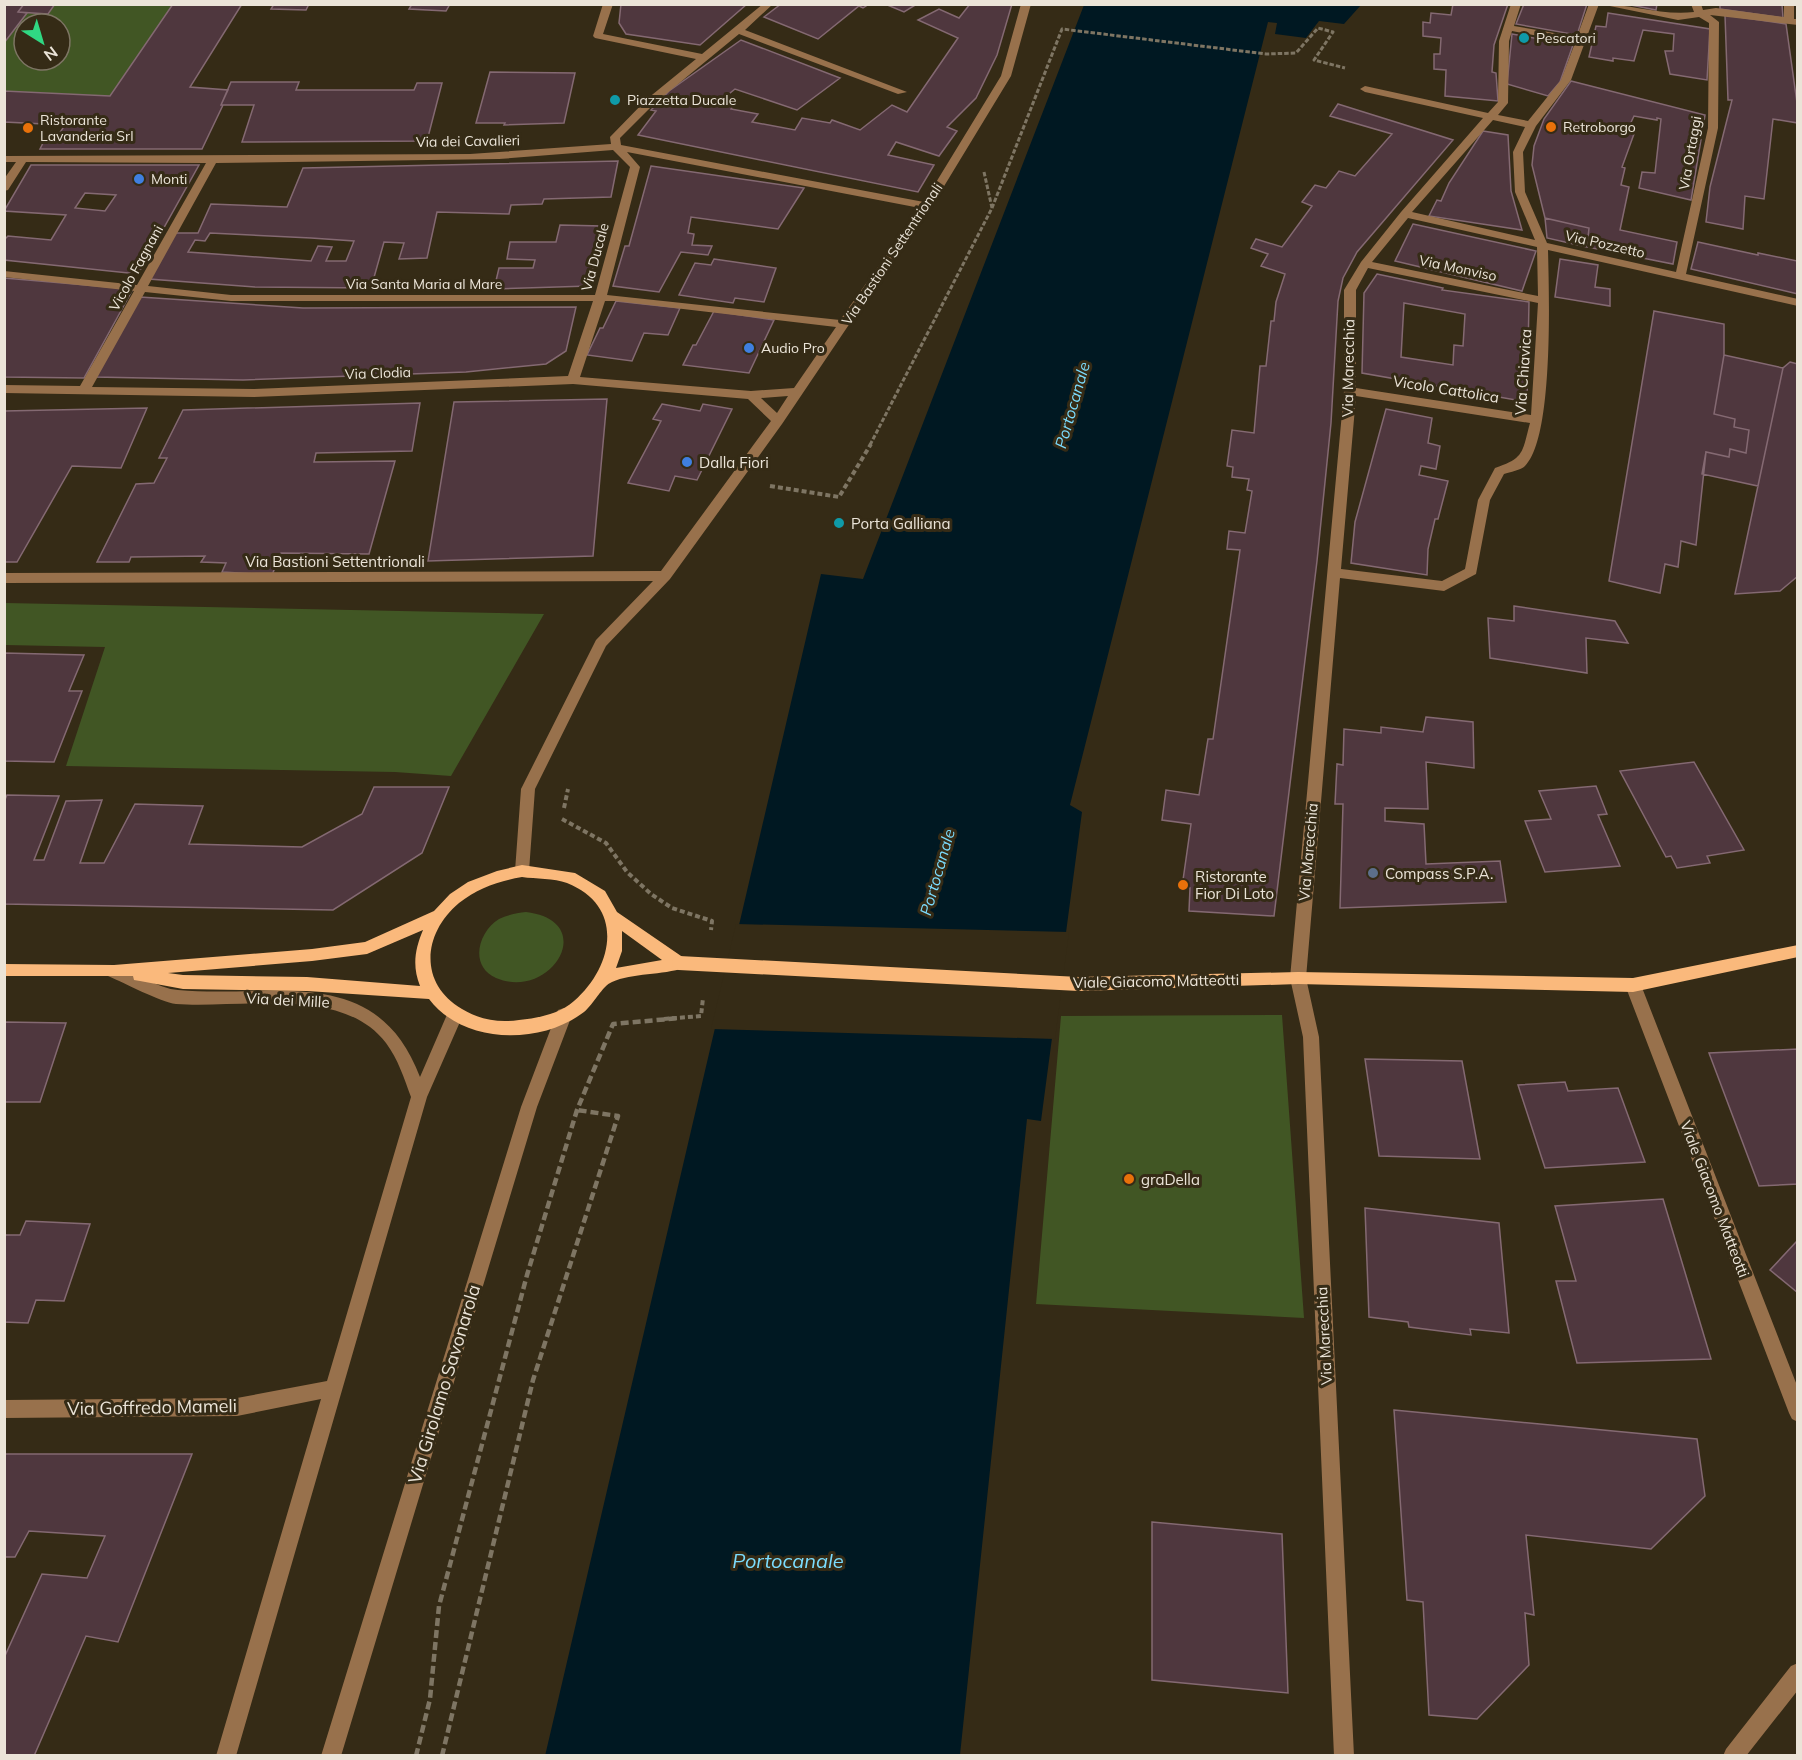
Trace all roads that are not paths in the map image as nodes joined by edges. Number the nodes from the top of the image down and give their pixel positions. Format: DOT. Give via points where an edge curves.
graph roads {
  1 [pos="608,4"];
  2 [pos="769,4"];
  3 [pos="1026,4"];
  4 [pos="1516,4"];
  5 [pos="1594,4"];
  6 [pos="1604,4"];
  7 [pos="1789,4"];
  8 [pos="1698,8"];
  9 [pos="1793,22"];
  10 [pos="1509,28"];
  11 [pos="740,31"];
  12 [pos="1580,41"];
  13 [pos="705,58"];
  14 [pos="1365,89"];
  15 [pos="902,92"];
  16 [pos="1491,117"];
  17 [pos="1531,124"];
  18 [pos="616,147"];
  19 [pos="4,159"];
  20 [pos="23,159"];
  21 [pos="212,161"];
  22 [pos="4,188"];
  23 [pos="927,206"];
  24 [pos="1406,214"];
  25 [pos="1542,244"];
  26 [pos="1365,264"];
  27 [pos="4,274"];
  28 [pos="1680,277"];
  29 [pos="141,288"];
  30 [pos="600,298"];
  31 [pos="1544,301"];
  32 [pos="1797,303"];
  33 [pos="844,324"];
  34 [pos="573,380"];
  35 [pos="4,389"];
  36 [pos="85,389"];
  37 [pos="1350,391"];
  38 [pos="798,392"];
  39 [pos="751,395"];
  40 [pos="1537,420"];
  41 [pos="778,421"];
  42 [pos="1334,573"];
  43 [pos="665,576"];
  44 [pos="4,578"];
  45 [pos="522,871"];
  46 [pos="438,916"];
  47 [pos="614,917"];
  48 [pos="1797,951"];
  49 [pos="680,963"];
  50 [pos="4,970"];
  51 [pos="114,971"];
  52 [pos="608,976"];
  53 [pos="1298,978"];
  54 [pos="1633,985"];
  55 [pos="432,993"];
  56 [pos="564,1015"];
  57 [pos="455,1016"];
  58 [pos="419,1097"];
  59 [pos="335,1388"];
  60 [pos="4,1409"];
  61 [pos="1797,1413"];
  62 [pos="1797,1672"];
  63 [pos="226,1755"];
  64 [pos="331,1755"];
  65 [pos="1344,1755"];
  66 [pos="1733,1755"];
  1 -- 13 [label="street" via="598,36"];
  2 -- 11 [label="street"];
  3 -- 23 [label="street, Via Bastioni Settentrionali" via="1006,76"];
  4 -- 10 [label="street, Via Marecchia"];
  5 -- 12 [label="street, Via Chiavica"];
  6 -- 8 [label="street" via="1677,17"];
  7 -- 9 [label="street"];
  8 -- 9 [label="street"];
  8 -- 28 [label="street, Via Ortaggi" via="1714,22 1713,128"];
  10 -- 12 [label="street"];
  10 -- 16 [label="street, Via Marecchia" via="1504,41 1503,103"];
  11 -- 13 [label="street"];
  11 -- 15 [label="street"];
  12 -- 17 [label="street, Via Chiavica" via="1566,80"];
  13 -- 18 [label="street" via="643,106 615,137"];
  14 -- 16 [label="street"];
  16 -- 17 [label="street"];
  16 -- 24 [label="street, Via Marecchia" via="1455,153"];
  17 -- 25 [label="street, Via Chiavica" via="1518,152 1520,192"];
  18 -- 21 [label="street, Via dei Cavalieri" via="512,156"];
  18 -- 23 [label="street, Via dei Cavalieri"];
  18 -- 30 [label="street, Via Ducale" via="635,166"];
  19 -- 20 [label="street, Via dei Cavalieri"];
  20 -- 21 [label="street, Via dei Cavalieri"];
  20 -- 22 [label="street"];
  21 -- 29 [label="street, Vicolo Fagnani"];
  23 -- 33 [label="street, Via Bastioni Settentrionali"];
  24 -- 25 [label="street, Via Pozzetto"];
  24 -- 26 [label="street, Via Marecchia"];
  25 -- 28 [label="street, Via Pozzetto"];
  25 -- 31 [label="street, Via Chiavica"];
  26 -- 31 [label="street, Via Monviso"];
  26 -- 37 [label="street, Via Marecchia" via="1350,290"];
  27 -- 29 [label="street, Via Santa Maria al Mare"];
  28 -- 32 [label="street, Via Pozzetto"];
  29 -- 30 [label="street, Via Santa Maria al Mare" via="231,298"];
  29 -- 36 [label="street, Vicolo Fagnani"];
  30 -- 33 [label="street, Via Santa Maria al Mare"];
  30 -- 34 [label="street, Via Ducale"];
  31 -- 40 [label="street, Via Chiavica"];
  33 -- 38 [label="street, Via Bastioni Settentrionali"];
  34 -- 36 [label="street, Via Clodia" via="254,393"];
  34 -- 39 [label="street, Via Clodia"];
  35 -- 36 [label="street, Via Clodia"];
  37 -- 40 [label="street, Vicolo Cattolica"];
  37 -- 42 [label="street, Via Marecchia"];
  38 -- 39 [label="street, Via Clodia"];
  38 -- 41 [label="street, Via Bastioni Settentrionali"];
  39 -- 41 [label="street"];
  40 -- 42 [label="street, Via Chiavica" via="1520,464 1499,471 1484,500 1471,572 1444,586"];
  41 -- 43 [label="street, Via Bastioni Settentrionali"];
  42 -- 53 [label="street, Via Marecchia"];
  43 -- 44 [label="street, Via Bastioni Settentrionali"];
  43 -- 45 [label="street, Via Bastioni Settentrionali" via="601,644 568,706 528,789"];
  45 -- 46 [label="main road" via="482,881 457,896"];
  45 -- 47 [label="main road" via="542,871 579,880 599,896"];
  46 -- 51 [label="main road, Via dei Mille" via="367,948"];
  46 -- 55 [label="main road" via="422,955 423,974"];
  47 -- 49 [label="main road"];
  47 -- 52 [label="main road" via="617,946"];
  48 -- 54 [label="main road, Viale Giacomo Matteotti"];
  49 -- 52 [label="main road, Viale Giacomo Matteotti"];
  49 -- 53 [label="main road, Viale Giacomo Matteotti, bridge" via="1079,984"];
  50 -- 51 [label="main road, Via dei Mille"];
  51 -- 55 [label="main road, Via dei Mille" via="183,982 307,984"];
  51 -- 58 [label="street, Via dei Mille" via="174,997 303,998 340,1004 367,1016 391,1037 406,1062"];
  52 -- 56 [label="main road" via="589,998"];
  53 -- 54 [label="main road, Viale Giacomo Matteotti"];
  53 -- 65 [label="street, Via Marecchia" via="1311,1037"];
  54 -- 61 [label="street, Viale Giacomo Matteotti"];
  55 -- 57 [label="main road"];
  56 -- 57 [label="main road" via="546,1023 507,1030 488,1028"];
  56 -- 64 [label="street, Via Girolamo Savonarola" via="529,1107"];
  57 -- 58 [label="street"];
  58 -- 59 [label="street"];
  59 -- 60 [label="street, Via Goffredo Mameli" via="237,1407"];
  59 -- 63 [label="street"];
  62 -- 66 [label="street"];
}
